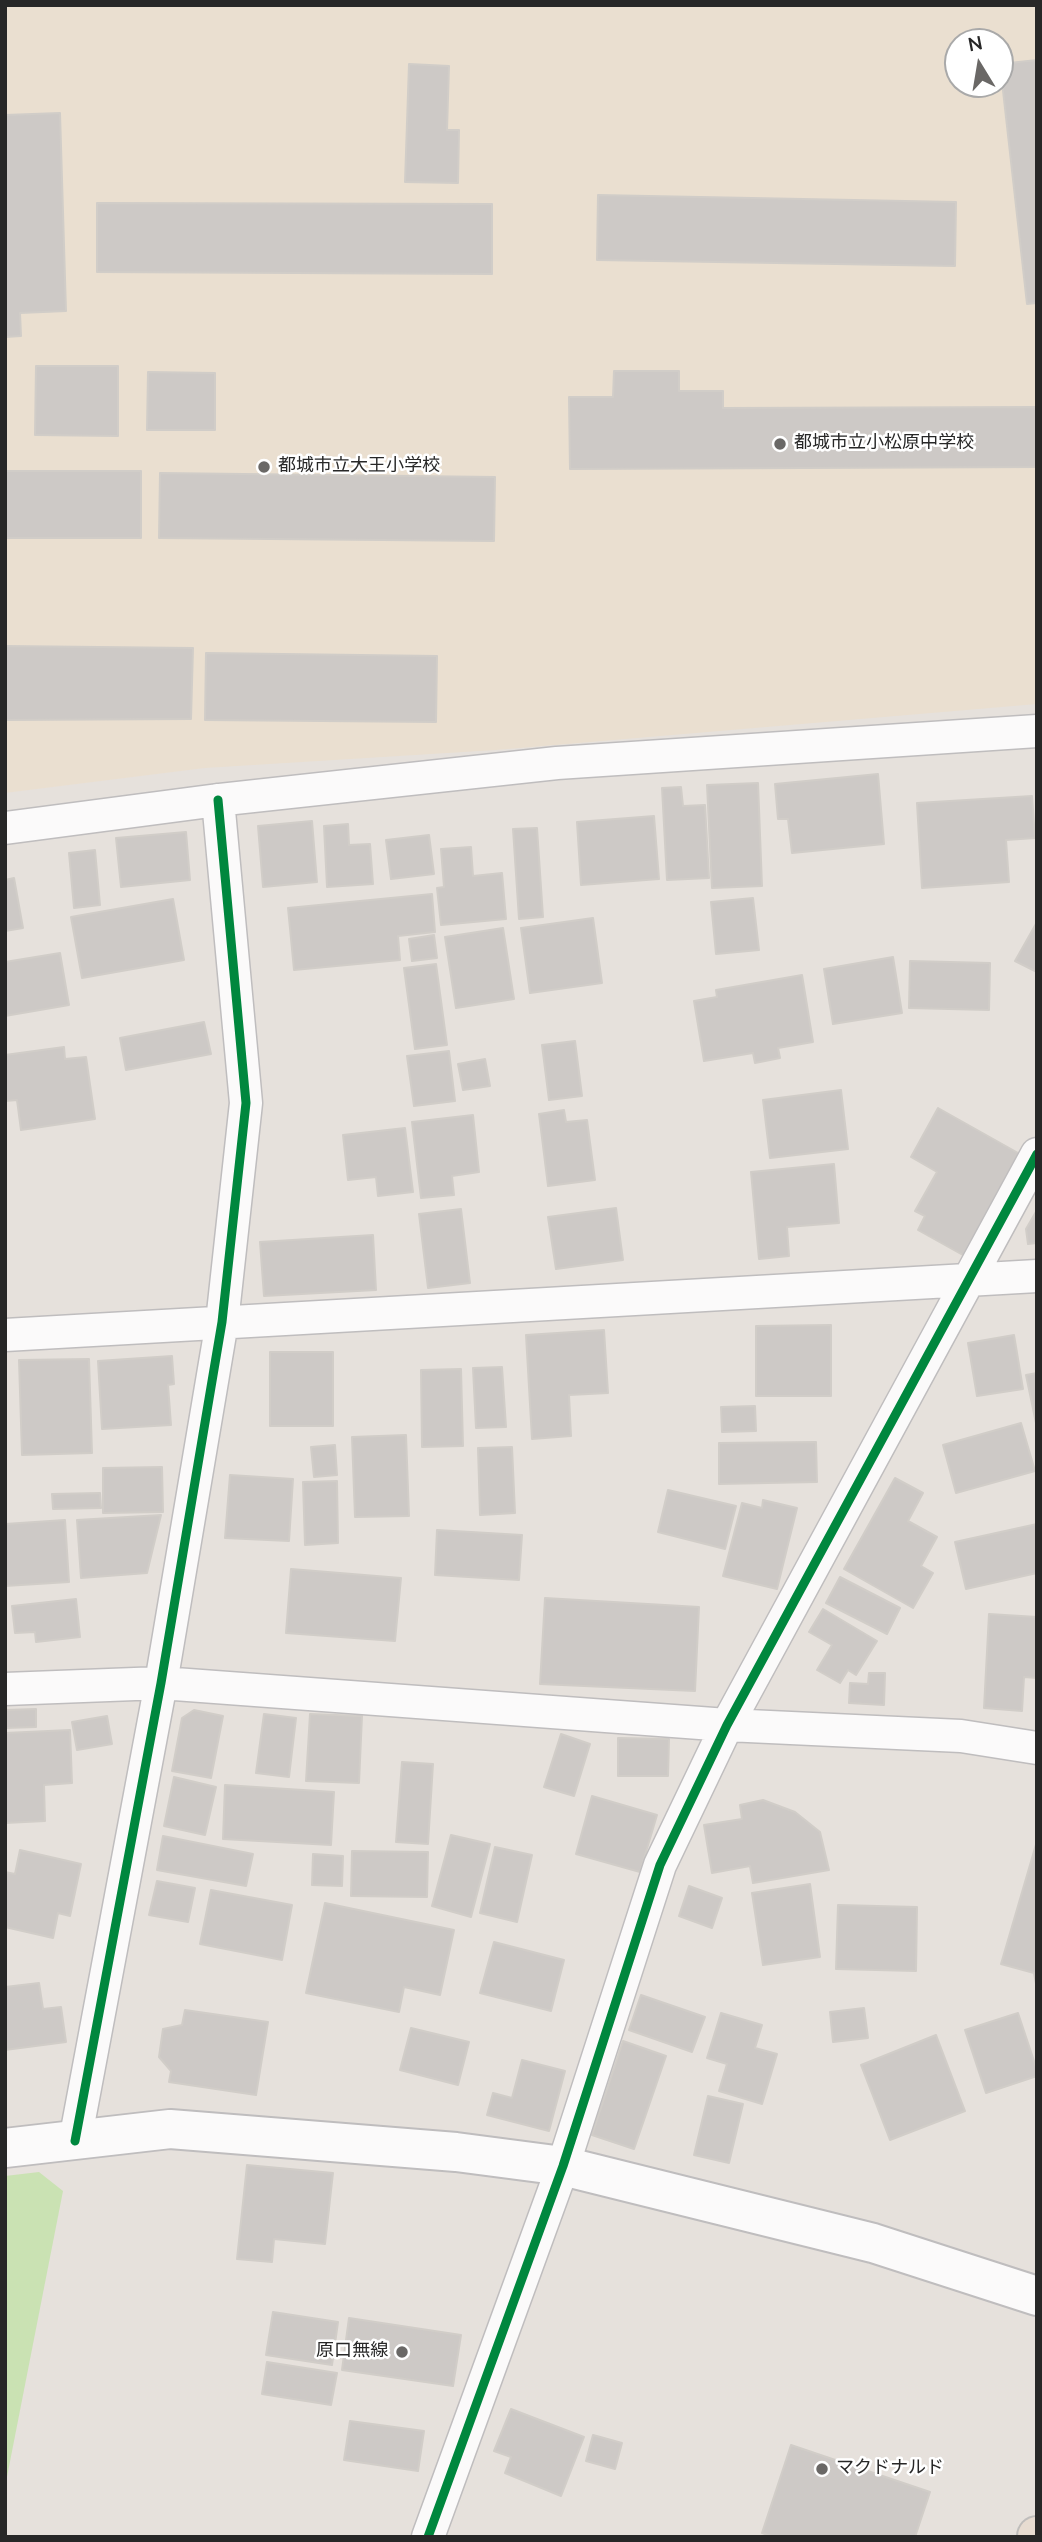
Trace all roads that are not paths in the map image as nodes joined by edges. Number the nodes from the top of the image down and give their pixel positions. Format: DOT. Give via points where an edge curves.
graph roads {
  1 [pos="1037,731"];
  2 [pos="218,800"];
  3 [pos="5,828"];
  4 [pos="1037,1154"];
  5 [pos="1037,1276"];
  6 [pos="971,1278"];
  7 [pos="222,1322"];
  8 [pos="5,1335"];
  9 [pos="161,1683"];
  10 [pos="5,1689"];
  11 [pos="727,1726"];
  12 [pos="1037,1748"];
  13 [pos="75,2141"];
  14 [pos="5,2148"];
  15 [pos="562,2166"];
  16 [pos="1037,2296"];
  17 [pos="428,2537"];
  1 -- 2 [label="street" via="557,763"];
  2 -- 3 [label="street"];
  2 -- 7 [label="street" via="246,1103"];
  4 -- 6 [label="street"];
  5 -- 6 [label="street"];
  6 -- 7 [label="street"];
  6 -- 11 [label="street"];
  7 -- 8 [label="street"];
  7 -- 9 [label="street"];
  9 -- 10 [label="street"];
  9 -- 11 [label="street"];
  9 -- 13 [label="street"];
  11 -- 12 [label="street" via="961,1735"];
  11 -- 15 [label="street" via="660,1866"];
  13 -- 14 [label="street"];
  13 -- 15 [label="street" via="170,2129 456,2152"];
  15 -- 16 [label="street" via="873,2243"];
  15 -- 17 [label="street"];
}
